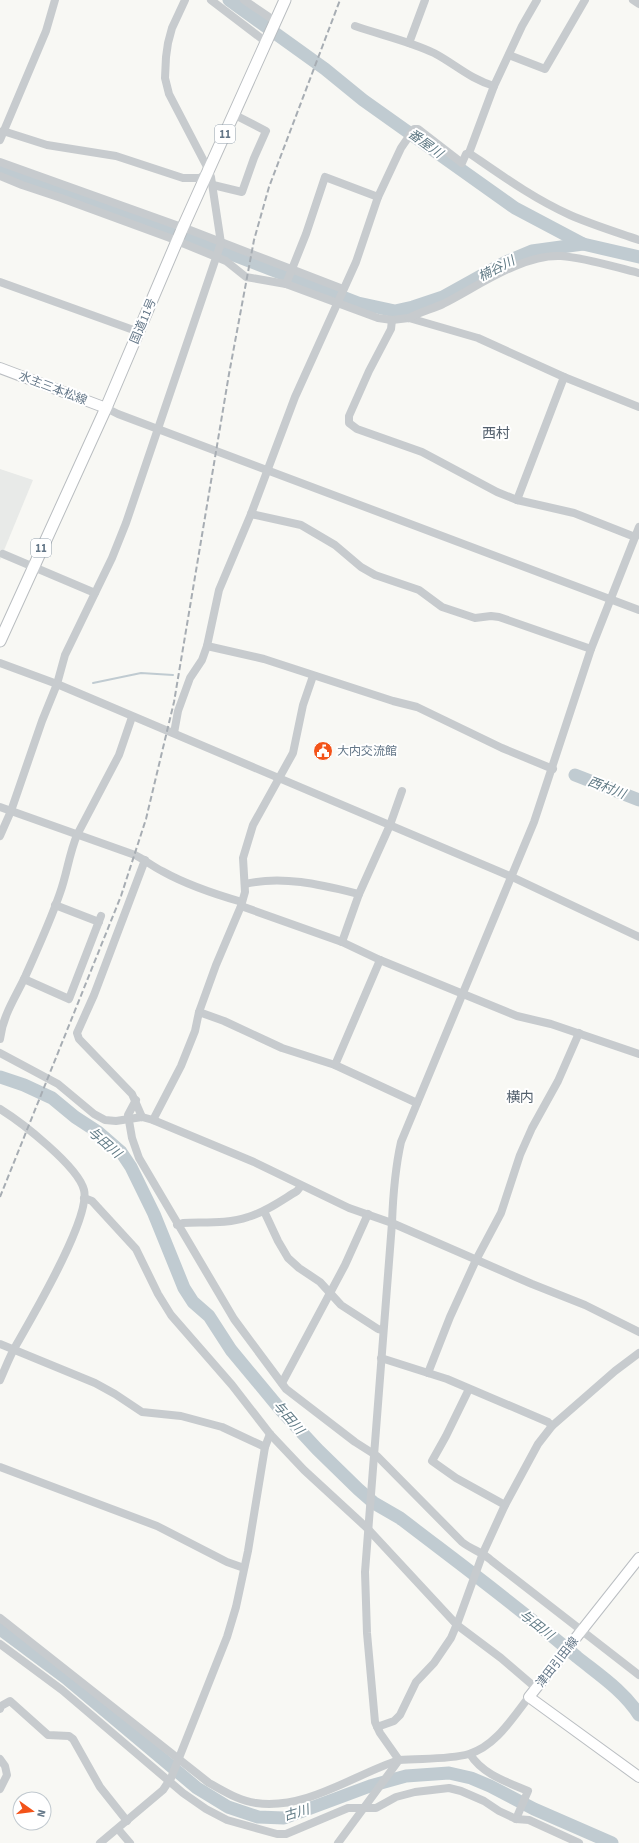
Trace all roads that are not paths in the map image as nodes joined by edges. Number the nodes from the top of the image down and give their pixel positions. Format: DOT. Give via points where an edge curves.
graph roads {
  1 [pos="55,0"];
  2 [pos="185,0"];
  3 [pos="211,0"];
  4 [pos="244,0"];
  5 [pos="285,0"];
  6 [pos="425,0"];
  7 [pos="537,0"];
  8 [pos="585,0"];
  9 [pos="633,0"];
  10 [pos="639,4"];
  11 [pos="274,24"];
  12 [pos="355,26"];
  13 [pos="267,40"];
  14 [pos="409,43"];
  15 [pos="509,55"];
  16 [pos="494,86"];
  17 [pos="234,114"];
  18 [pos="3,132"];
  19 [pos="0,140"];
  20 [pos="469,153"];
  21 [pos="0,162"];
  22 [pos="208,171"];
  23 [pos="0,176"];
  24 [pos="213,185"];
  25 [pos="378,197"];
  26 [pos="180,234"];
  27 [pos="639,240"];
  28 [pos="221,243"];
  29 [pos="217,256"];
  30 [pos="293,269"];
  31 [pos="639,273"];
  32 [pos="0,282"];
  33 [pos="286,284"];
  34 [pos="343,289"];
  35 [pos="337,304"];
  36 [pos="409,318"];
  37 [pos="392,320"];
  38 [pos="139,332"];
  39 [pos="0,368"];
  40 [pos="564,377"];
  41 [pos="639,407"];
  42 [pos="106,408"];
  43 [pos="158,429"];
  44 [pos="268,469"];
  45 [pos="517,500"];
  46 [pos="251,514"];
  47 [pos="639,527"];
  48 [pos="635,537"];
  49 [pos="2,554"];
  50 [pos="33,566"];
  51 [pos="95,593"];
  52 [pos="610,598"];
  53 [pos="639,610"];
  54 [pos="0,641"];
  55 [pos="207,646"];
  56 [pos="591,649"];
  57 [pos="0,663"];
  58 [pos="313,676"];
  59 [pos="57,684"];
  60 [pos="132,717"];
  61 [pos="174,734"];
  62 [pos="553,769"];
  63 [pos="279,778"];
  64 [pos="402,791"];
  65 [pos="0,807"];
  66 [pos="11,811"];
  67 [pos="390,825"];
  68 [pos="77,835"];
  69 [pos="0,836"];
  70 [pos="146,860"];
  71 [pos="510,876"];
  72 [pos="245,884"];
  73 [pos="359,894"];
  74 [pos="242,904"];
  75 [pos="56,905"];
  76 [pos="639,937"];
  77 [pos="342,942"];
  78 [pos="380,960"];
  79 [pos="24,979"];
  80 [pos="463,993"];
  81 [pos="199,1012"];
  82 [pos="579,1033"];
  83 [pos="0,1039"];
  84 [pos="0,1053"];
  85 [pos="639,1054"];
  86 [pos="335,1065"];
  87 [pos="136,1100"];
  88 [pos="417,1103"];
  89 [pos="0,1109"];
  90 [pos="142,1117"];
  91 [pos="129,1119"];
  92 [pos="153,1120"];
  93 [pos="302,1186"];
  94 [pos="84,1198"];
  95 [pos="264,1211"];
  96 [pos="368,1214"];
  97 [pos="392,1223"];
  98 [pos="178,1225"];
  99 [pos="476,1260"];
  100 [pos="329,1293"];
  101 [pos="383,1330"];
  102 [pos="639,1332"];
  103 [pos="0,1344"];
  104 [pos="14,1350"];
  105 [pos="639,1354"];
  106 [pos="381,1358"];
  107 [pos="428,1373"];
  108 [pos="0,1380"];
  109 [pos="282,1383"];
  110 [pos="469,1389"];
  111 [pos="552,1426"];
  112 [pos="270,1434"];
  113 [pos="265,1447"];
  114 [pos="373,1452"];
  115 [pos="0,1468"];
  116 [pos="505,1505"];
  117 [pos="367,1525"];
  118 [pos="482,1555"];
  119 [pos="639,1558"];
  120 [pos="244,1568"];
  121 [pos="0,1618"];
  122 [pos="458,1622"];
  123 [pos="580,1632"];
  124 [pos="0,1644"];
  125 [pos="639,1675"];
  126 [pos="537,1686"];
  127 [pos="529,1697"];
  128 [pos="0,1707"];
  129 [pos="378,1727"];
  130 [pos="470,1754"];
  131 [pos="0,1759"];
  132 [pos="399,1760"];
  133 [pos="178,1761"];
  134 [pos="639,1777"];
  135 [pos="171,1780"];
  136 [pos="0,1789"];
  137 [pos="365,1805"];
  138 [pos="517,1817"];
  139 [pos="127,1822"];
  140 [pos="118,1829"];
  141 [pos="100,1843"];
  142 [pos="130,1843"];
  143 [pos="338,1843"];
  144 [pos="579,1843"];
  1 -- 18 [label="street" via="46,31"];
  2 -- 22 [label="street" via="168,43 165,78 172,100"];
  3 -- 13 [label="street"];
  4 -- 11 [label="street"];
  5 -- 11 [label="highway, 国道11号 / 11"];
  6 -- 14 [label="street"];
  7 -- 15 [label="street"];
  8 -- 15 [label="street" via="545,69"];
  9 -- 10 [label="street"];
  11 -- 13 [label="highway, 国道11号 / 11"];
  12 -- 14 [label="street"];
  13 -- 17 [label="highway, 国道11号 / 11"];
  14 -- 16 [label="street" via="435,53 458,70"];
  15 -- 16 [label="street"];
  16 -- 20 [label="street"];
  17 -- 22 [label="highway, 国道11号 / 11"];
  17 -- 24 [label="street" via="266,131 242,192"];
  18 -- 19 [label="street"];
  18 -- 22 [label="street" via="47,145 116,156 184,178 200,178"];
  20 -- 25 [label="street" via="462,163 418,129 414,129"];
  20 -- 27 [label="street" via="510,181 569,214"];
  21 -- 26 [label="street"];
  22 -- 24 [label="street"];
  22 -- 26 [label="highway, 国道11号 / 11"];
  23 -- 26 [label="street" via="22,186"];
  24 -- 28 [label="street"];
  25 -- 30 [label="street" via="325,177"];
  25 -- 34 [label="street" via="356,262"];
  26 -- 28 [label="street"];
  26 -- 29 [label="street"];
  26 -- 38 [label="highway, 国道11号 / 11"];
  28 -- 29 [label="street"];
  28 -- 30 [label="street"];
  29 -- 33 [label="street" via="246,276"];
  29 -- 43 [label="street"];
  30 -- 33 [label="street"];
  30 -- 34 [label="street"];
  31 -- 36 [label="street" via="577,258 560,256 540,259 520,264"];
  32 -- 38 [label="street"];
  33 -- 35 [label="street"];
  34 -- 35 [label="street"];
  35 -- 37 [label="street"];
  35 -- 44 [label="street" via="295,397"];
  36 -- 37 [label="street"];
  36 -- 40 [label="street" via="478,338"];
  37 -- 45 [label="street" via="392,329 369,371 349,416 349,423 357,429 422,452"];
  38 -- 42 [label="highway, 国道11号 / 11"];
  39 -- 42 [label="main road, 水主三本松線"];
  40 -- 41 [label="street"];
  40 -- 45 [label="street"];
  42 -- 43 [label="street"];
  42 -- 50 [label="highway, 国道11号 / 11"];
  43 -- 44 [label="street"];
  43 -- 51 [label="street" via="126,523"];
  44 -- 46 [label="street"];
  44 -- 52 [label="street"];
  45 -- 48 [label="street" via="574,513"];
  46 -- 55 [label="street" via="219,590"];
  46 -- 56 [label="street" via="301,525 336,545 361,567 375,575 419,590 442,607 475,618 499,617"];
  47 -- 48 [label="street"];
  48 -- 52 [label="street"];
  49 -- 50 [label="street"];
  50 -- 51 [label="street"];
  50 -- 54 [label="highway, 国道11号 / 11"];
  51 -- 59 [label="street" via="68,648"];
  52 -- 53 [label="street"];
  52 -- 56 [label="street"];
  55 -- 58 [label="street" via="264,659"];
  55 -- 61 [label="street" via="202,660 190,678 178,711"];
  56 -- 62 [label="street"];
  57 -- 59 [label="street"];
  58 -- 62 [label="street" via="417,707 495,745"];
  58 -- 63 [label="street" via="303,705 293,753"];
  59 -- 60 [label="street"];
  59 -- 66 [label="street"];
  60 -- 61 [label="street"];
  60 -- 68 [label="street" via="119,755"];
  61 -- 63 [label="street"];
  62 -- 71 [label="street" via="534,822"];
  63 -- 67 [label="street"];
  63 -- 72 [label="street" via="253,825 243,858"];
  64 -- 67 [label="street"];
  65 -- 66 [label="street"];
  66 -- 68 [label="street"];
  66 -- 69 [label="street"];
  67 -- 71 [label="street"];
  67 -- 73 [label="street"];
  68 -- 70 [label="street"];
  68 -- 75 [label="street"];
  70 -- 74 [label="street" via="192,886"];
  70 -- 87 [label="street" via="77,1033 78,1039"];
  71 -- 76 [label="street"];
  71 -- 80 [label="street"];
  72 -- 73 [label="street" via="257,881 309,882"];
  72 -- 74 [label="street"];
  73 -- 77 [label="street"];
  74 -- 77 [label="street"];
  74 -- 81 [label="street"];
  75 -- 79 [label="street"];
  75 -- 79 [label="street" via="100,919 68,998"];
  77 -- 78 [label="street"];
  78 -- 80 [label="street"];
  78 -- 86 [label="street"];
  79 -- 83 [label="street" via="6,1013"];
  80 -- 82 [label="street" via="517,1016"];
  80 -- 88 [label="street"];
  81 -- 86 [label="street" via="282,1048"];
  81 -- 92 [label="street" via="195,1031 181,1066"];
  82 -- 85 [label="street"];
  82 -- 99 [label="street" via="558,1081 532,1128 501,1212"];
  84 -- 91 [label="street" via="58,1084 105,1120"];
  86 -- 88 [label="street"];
  87 -- 90 [label="street"];
  87 -- 91 [label="street" via="128,1115"];
  88 -- 97 [label="street" via="401,1142 393,1186"];
  89 -- 94 [label="street" via="56,1152 79,1178"];
  90 -- 91 [label="street"];
  90 -- 92 [label="street"];
  91 -- 98 [label="street" via="139,1158"];
  92 -- 93 [label="street" via="254,1162"];
  93 -- 95 [label="street"];
  93 -- 96 [label="street"];
  94 -- 104 [label="street" via="81,1216 67,1249"];
  94 -- 112 [label="street" via="92,1201 136,1249 171,1315 232,1385"];
  95 -- 98 [label="street" via="248,1218"];
  95 -- 100 [label="street" via="288,1258 320,1282"];
  96 -- 97 [label="street"];
  96 -- 100 [label="street"];
  97 -- 99 [label="street"];
  97 -- 101 [label="street"];
  98 -- 109 [label="street" via="234,1319"];
  99 -- 102 [label="street" via="585,1305"];
  99 -- 107 [label="street"];
  100 -- 101 [label="street" via="341,1305"];
  100 -- 109 [label="street"];
  101 -- 106 [label="street"];
  103 -- 104 [label="street"];
  104 -- 108 [label="street"];
  104 -- 113 [label="street" via="95,1383 142,1412 181,1416 222,1427"];
  105 -- 111 [label="street"];
  106 -- 107 [label="street"];
  106 -- 114 [label="street"];
  107 -- 110 [label="street"];
  109 -- 114 [label="street" via="286,1389 355,1442"];
  110 -- 111 [label="street" via="548,1422"];
  110 -- 116 [label="street" via="432,1462"];
  111 -- 116 [label="street" via="538,1444"];
  112 -- 113 [label="street"];
  112 -- 117 [label="street" via="304,1470"];
  113 -- 120 [label="street"];
  114 -- 117 [label="street"];
  114 -- 118 [label="street" via="462,1542"];
  115 -- 120 [label="street" via="157,1526"];
  116 -- 118 [label="street"];
  117 -- 122 [label="street"];
  117 -- 129 [label="street" via="364,1590 375,1722"];
  118 -- 122 [label="street"];
  118 -- 123 [label="street"];
  119 -- 123 [label="main road, 津田引田線"];
  120 -- 133 [label="street" via="228,1637"];
  121 -- 133 [label="street"];
  122 -- 126 [label="street"];
  122 -- 129 [label="street" via="451,1638 434,1663 416,1682 400,1715 394,1721"];
  123 -- 125 [label="street"];
  123 -- 126 [label="main road, 津田引田線"];
  124 -- 135 [label="street" via="62,1690"];
  126 -- 127 [label="main road, 津田引田線"];
  127 -- 130 [label="street" via="500,1733"];
  127 -- 134 [label="main road, 津田引田線"];
  128 -- 139 [label="street" via="10,1701 48,1735 69,1736 100,1787"];
  129 -- 132 [label="street" via="380,1734"];
  130 -- 132 [label="street"];
  130 -- 138 [label="street" via="482,1768 528,1792"];
  131 -- 136 [label="street" via="7,1775"];
  132 -- 133 [label="street" via="309,1798 274,1804 256,1803 233,1796"];
  132 -- 137 [label="street"];
  133 -- 135 [label="street"];
  135 -- 137 [label="street" via="206,1809 227,1820 277,1834 286,1834 348,1808"];
  135 -- 139 [label="street"];
  137 -- 138 [label="street" via="376,1808 396,1797 414,1792 449,1788"];
  137 -- 143 [label="street"];
  138 -- 144 [label="street"];
  139 -- 140 [label="street"];
  140 -- 141 [label="street"];
  140 -- 142 [label="street"];
}
